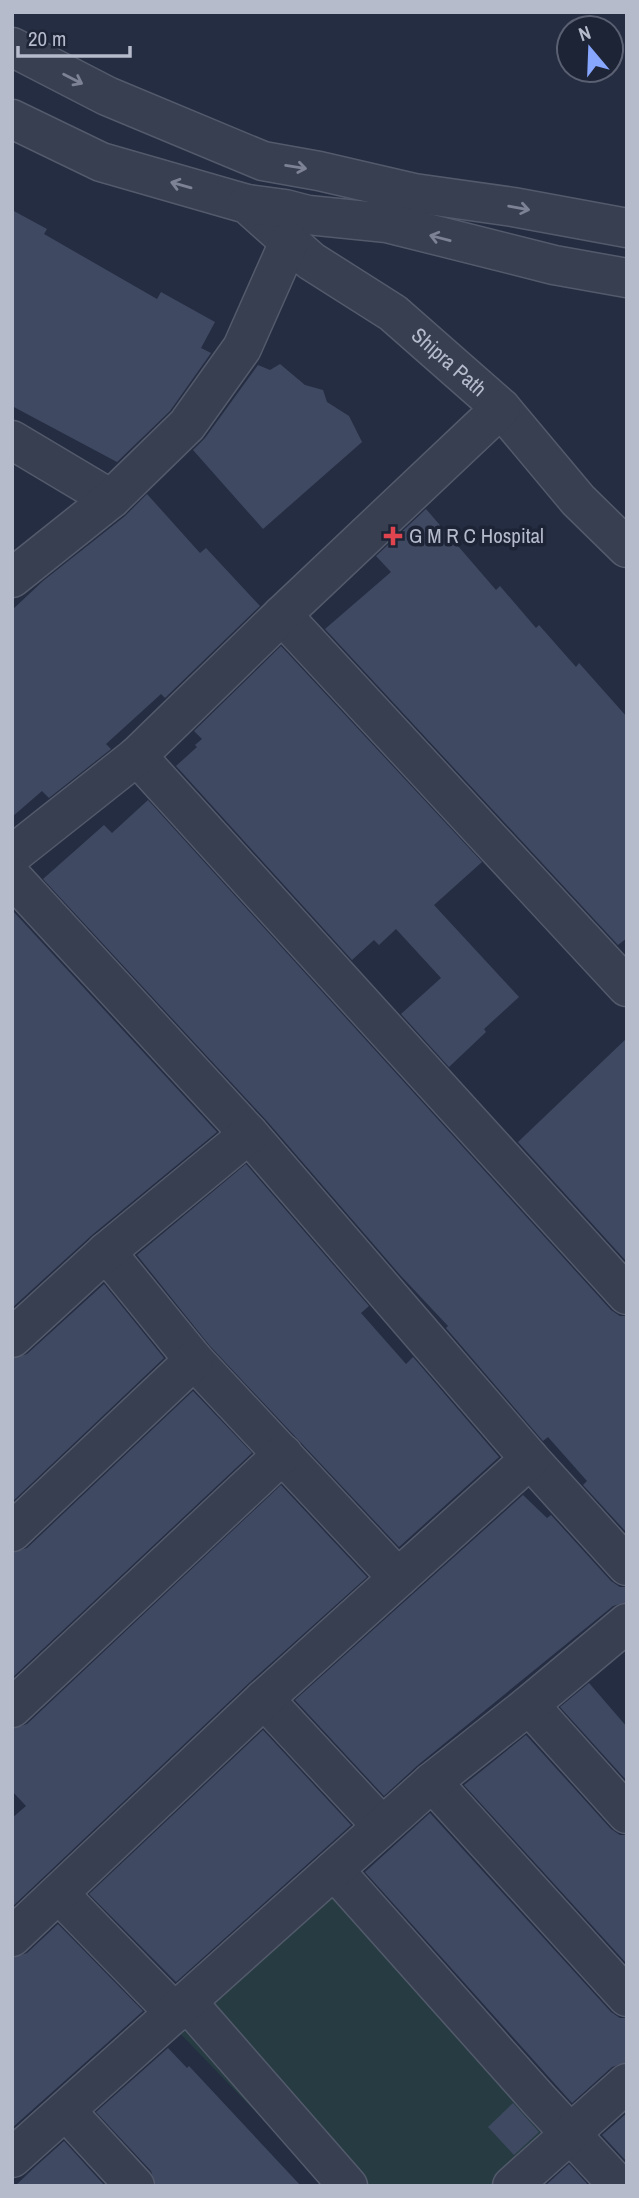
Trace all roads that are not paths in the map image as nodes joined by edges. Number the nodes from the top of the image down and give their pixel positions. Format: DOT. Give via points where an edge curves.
graph roads {
  1 [pos="12,47"];
  2 [pos="12,119"];
  3 [pos="230,149"];
  4 [pos="247,204"];
  5 [pos="627,228"];
  6 [pos="289,242"];
  7 [pos="627,278"];
  8 [pos="501,408"];
  9 [pos="12,440"];
  10 [pos="111,499"];
  11 [pos="627,548"];
  12 [pos="12,578"];
  13 [pos="282,615"];
  14 [pos="137,756"];
  15 [pos="12,855"];
  16 [pos="12,877"];
  17 [pos="627,987"];
  18 [pos="249,1134"];
  19 [pos="106,1252"];
  20 [pos="627,1295"];
  21 [pos="12,1338"];
  22 [pos="194,1360"];
  23 [pos="283,1454"];
  24 [pos="530,1459"];
  25 [pos="12,1532"];
  26 [pos="627,1566"];
  27 [pos="398,1578"];
  28 [pos="627,1623"];
  29 [pos="264,1699"];
  30 [pos="529,1705"];
  31 [pos="12,1708"];
  32 [pos="432,1782"];
  33 [pos="627,1814"];
  34 [pos="382,1826"];
  35 [pos="334,1870"];
  36 [pos="59,1894"];
  37 [pos="18,1920"];
  38 [pos="627,1997"];
  39 [pos="181,2008"];
  40 [pos="627,2083"];
  41 [pos="66,2111"];
  42 [pos="570,2134"];
  43 [pos="12,2158"];
  44 [pos="135,2186"];
  45 [pos="348,2186"];
  46 [pos="512,2186"];
  47 [pos="619,2186"];
  1 -- 3 [label="street, one-way" via="107,96"];
  4 -- 2 [label="street, Shipra Path, one-way" via="101,162"];
  3 -- 4 [label="street"];
  3 -- 5 [label="street, one-way" via="263,161 414,192"];
  4 -- 6 [label="street, Shipra Path"];
  7 -- 4 [label="street, one-way" via="554,265 387,223"];
  6 -- 8 [label="street, Shipra Path" via="393,313"];
  6 -- 10 [label="street" via="242,348 187,425"];
  8 -- 11 [label="street, Shipra Path" via="578,500"];
  8 -- 13 [label="street"];
  9 -- 10 [label="street"];
  10 -- 12 [label="street"];
  13 -- 14 [label="street"];
  13 -- 17 [label="street"];
  14 -- 15 [label="street"];
  14 -- 20 [label="street"];
  16 -- 18 [label="street"];
  18 -- 19 [label="street"];
  18 -- 24 [label="street"];
  19 -- 21 [label="street"];
  19 -- 22 [label="street"];
  22 -- 23 [label="street"];
  22 -- 25 [label="street"];
  23 -- 27 [label="street"];
  23 -- 31 [label="street"];
  24 -- 26 [label="street"];
  24 -- 27 [label="street"];
  27 -- 29 [label="street"];
  28 -- 30 [label="street"];
  29 -- 34 [label="street"];
  29 -- 36 [label="street"];
  30 -- 32 [label="street"];
  30 -- 33 [label="street"];
  32 -- 34 [label="street"];
  32 -- 38 [label="street"];
  34 -- 35 [label="street"];
  35 -- 39 [label="street"];
  35 -- 42 [label="street"];
  36 -- 37 [label="street"];
  36 -- 39 [label="street"];
  39 -- 41 [label="street"];
  39 -- 45 [label="street"];
  40 -- 42 [label="street"];
  41 -- 43 [label="street"];
  41 -- 44 [label="street"];
  42 -- 46 [label="street"];
  42 -- 47 [label="street"];
}
